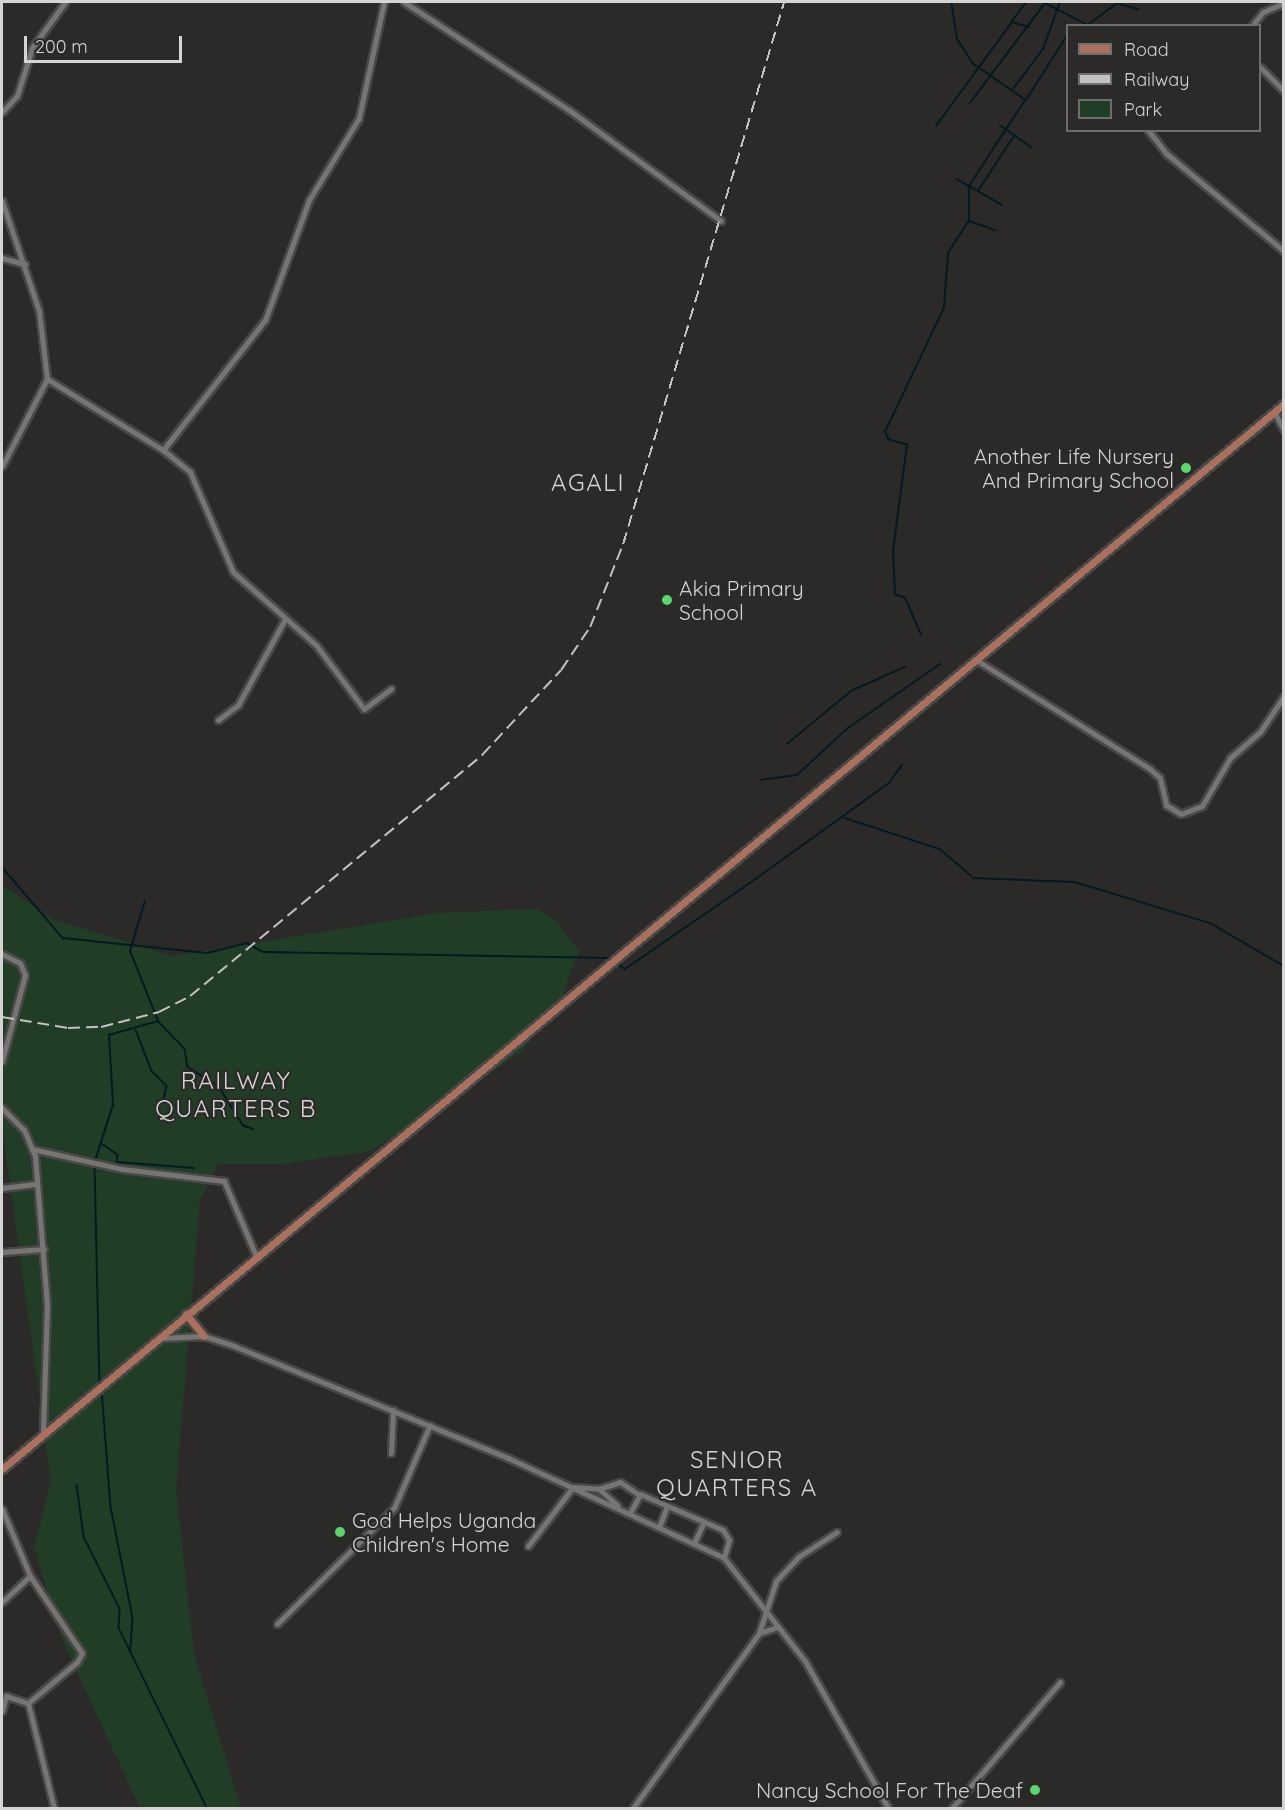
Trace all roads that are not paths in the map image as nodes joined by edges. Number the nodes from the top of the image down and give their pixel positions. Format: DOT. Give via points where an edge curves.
graph roads {
  1 [pos="65,2"];
  2 [pos="384,2"];
  3 [pos="404,2"];
  4 [pos="1284,3"];
  5 [pos="1254,24"];
  6 [pos="1261,67"];
  7 [pos="1284,91"];
  8 [pos="2,112"];
  9 [pos="1150,132"];
  10 [pos="2,201"];
  11 [pos="721,221"];
  12 [pos="1284,251"];
  13 [pos="2,258"];
  14 [pos="25,264"];
  15 [pos="48,380"];
  16 [pos="1284,404"];
  17 [pos="1274,412"];
  18 [pos="1284,430"];
  19 [pos="163,450"];
  20 [pos="2,466"];
  21 [pos="285,619"];
  22 [pos="978,661"];
  23 [pos="392,690"];
  24 [pos="1284,696"];
  25 [pos="218,720"];
  26 [pos="2,954"];
  27 [pos="2,1061"];
  28 [pos="2,1108"];
  29 [pos="32,1149"];
  30 [pos="37,1184"];
  31 [pos="2,1188"];
  32 [pos="44,1249"];
  33 [pos="2,1252"];
  34 [pos="257,1258"];
  35 [pos="186,1314"];
  36 [pos="204,1335"];
  37 [pos="159,1338"];
  38 [pos="393,1410"];
  39 [pos="430,1425"];
  40 [pos="43,1435"];
  41 [pos="391,1453"];
  42 [pos="2,1469"];
  43 [pos="573,1487"];
  44 [pos="599,1489"];
  45 [pos="638,1494"];
  46 [pos="667,1506"];
  47 [pos="618,1508"];
  48 [pos="2,1509"];
  49 [pos="630,1513"];
  50 [pos="704,1522"];
  51 [pos="659,1527"];
  52 [pos="837,1532"];
  53 [pos="694,1543"];
  54 [pos="528,1546"];
  55 [pos="724,1558"];
  56 [pos="30,1576"];
  57 [pos="2,1602"];
  58 [pos="764,1608"];
  59 [pos="277,1624"];
  60 [pos="778,1627"];
  61 [pos="759,1633"];
  62 [pos="1060,1682"];
  63 [pos="4,1695"];
  64 [pos="28,1703"];
  65 [pos="2,1711"];
  66 [pos="54,1809"];
  67 [pos="633,1809"];
  68 [pos="888,1809"];
  69 [pos="952,1809"];
  1 -- 8 [label="street" via="27,58 17,96"];
  2 -- 19 [label="street" via="359,118 309,200 265,320"];
  3 -- 11 [label="street" via="587,122"];
  4 -- 5 [label="street" via="1263,12"];
  6 -- 7 [label="street"];
  9 -- 12 [label="street" via="1167,153"];
  10 -- 14 [label="street"];
  13 -- 14 [label="street"];
  14 -- 15 [label="street" via="39,311"];
  15 -- 19 [label="street"];
  15 -- 20 [label="street"];
  16 -- 17 [label="main road"];
  17 -- 18 [label="street"];
  17 -- 22 [label="main road"];
  19 -- 21 [label="street" via="190,472 229,568"];
  21 -- 23 [label="street" via="329,659 364,709"];
  21 -- 25 [label="street" via="238,705"];
  22 -- 24 [label="street" via="1150,769 1160,778 1166,805 1181,814 1202,806 1230,758 1260,732"];
  22 -- 34 [label="main road"];
  26 -- 27 [label="street" via="20,963 25,975"];
  28 -- 29 [label="street" via="24,1130"];
  29 -- 30 [label="street"];
  29 -- 34 [label="street" via="122,1169 224,1181"];
  30 -- 31 [label="street"];
  30 -- 32 [label="street"];
  32 -- 33 [label="street"];
  32 -- 40 [label="street" via="48,1351"];
  34 -- 35 [label="main road"];
  35 -- 36 [label="main road"];
  35 -- 37 [label="main road"];
  36 -- 37 [label="street"];
  36 -- 38 [label="street"];
  37 -- 40 [label="main road"];
  38 -- 39 [label="street"];
  38 -- 41 [label="street"];
  39 -- 43 [label="street"];
  39 -- 59 [label="street" via="394,1508"];
  40 -- 42 [label="main road"];
  43 -- 44 [label="street"];
  43 -- 47 [label="street"];
  43 -- 54 [label="street"];
  44 -- 45 [label="street" via="620,1482"];
  44 -- 47 [label="street"];
  45 -- 46 [label="street"];
  45 -- 49 [label="street"];
  46 -- 50 [label="street"];
  46 -- 51 [label="street"];
  47 -- 49 [label="street"];
  48 -- 56 [label="street"];
  49 -- 51 [label="street"];
  50 -- 53 [label="street"];
  50 -- 55 [label="street" via="728,1536"];
  51 -- 53 [label="street"];
  52 -- 58 [label="street" via="790,1564"];
  53 -- 55 [label="street"];
  55 -- 58 [label="street"];
  56 -- 57 [label="street"];
  56 -- 64 [label="street" via="82,1653"];
  58 -- 60 [label="street"];
  58 -- 61 [label="street"];
  60 -- 61 [label="street"];
  60 -- 68 [label="street" via="819,1683"];
  61 -- 67 [label="street"];
  62 -- 69 [label="street"];
  63 -- 64 [label="street"];
  63 -- 65 [label="street"];
  64 -- 66 [label="street"];
}
